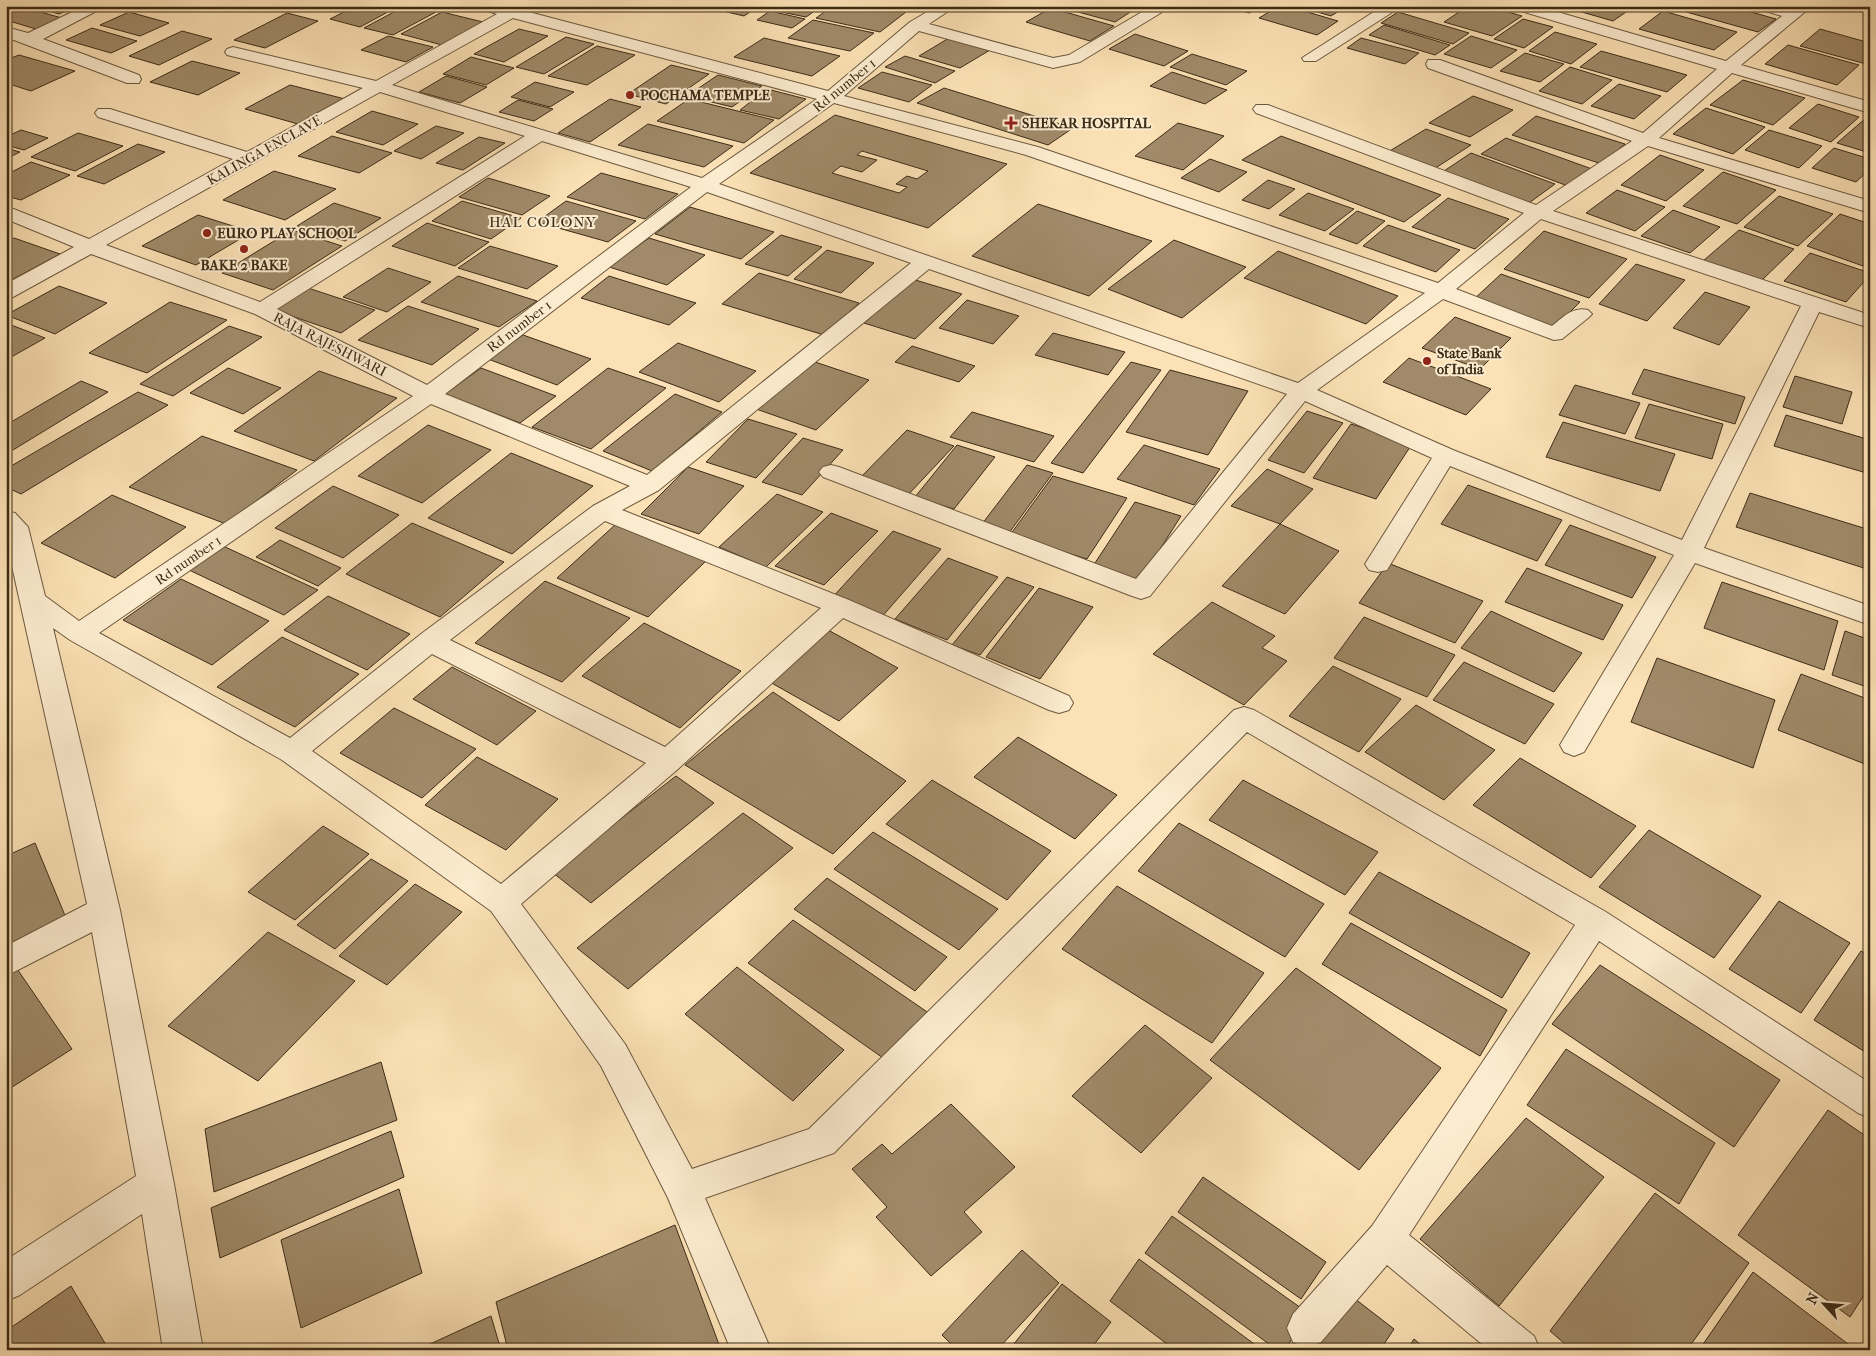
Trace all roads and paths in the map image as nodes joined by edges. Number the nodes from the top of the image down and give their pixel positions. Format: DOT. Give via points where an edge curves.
graph roads {
  1 [pos="98,6"];
  2 [pos="487,6"];
  3 [pos="1164,6"];
  4 [pos="1394,6"];
  5 [pos="1519,6"];
  6 [pos="1764,6"];
  7 [pos="941,7"];
  8 [pos="516,10"];
  9 [pos="1798,10"];
  10 [pos="916,25"];
  11 [pos="15,37"];
  12 [pos="234,52"];
  13 [pos="1310,58"];
  14 [pos="1434,64"];
  15 [pos="1728,68"];
  16 [pos="133,79"];
  17 [pos="377,86"];
  18 [pos="833,96"];
  19 [pos="1870,108"];
  20 [pos="1262,109"];
  21 [pos="104,113"];
  22 [pos="542,134"];
  23 [pos="1646,140"];
  24 [pos="248,158"];
  25 [pos="705,185"];
  26 [pos="1870,207"];
  27 [pos="6,212"];
  28 [pos="1538,212"];
  29 [pos="92,248"];
  30 [pos="926,261"];
  31 [pos="1441,290"];
  32 [pos="6,293"];
  33 [pos="1814,302"];
  34 [pos="262,310"];
  35 [pos="1581,314"];
  36 [pos="1870,322"];
  37 [pos="1301,391"];
  38 [pos="429,394"];
  39 [pos="1445,455"];
  40 [pos="831,472"];
  41 [pos="650,484"];
  42 [pos="602,511"];
  43 [pos="6,519"];
  44 [pos="1689,552"];
  45 [pos="1378,564"];
  46 [pos="32,600"];
  47 [pos="840,606"];
  48 [pos="1870,616"];
  49 [pos="79,634"];
  50 [pos="430,641"];
  51 [pos="1059,704"];
  52 [pos="1574,745"];
  53 [pos="292,752"];
  54 [pos="668,761"];
  55 [pos="502,902"];
  56 [pos="104,910"];
  57 [pos="1595,921"];
  58 [pos="6,962"];
  59 [pos="1870,1102"];
  60 [pos="156,1184"];
  61 [pos="683,1189"];
  62 [pos="1385,1239"];
  63 [pos="6,1282"];
  64 [pos="1308,1328"];
  65 [pos="184,1350"];
  66 [pos="751,1350"];
  67 [pos="1520,1350"];
  1 -- 11 [label="street"];
  2 -- 8 [label="street"];
  3 -- 10 [label="street" via="1074,59 1053,63"];
  4 -- 13 [label="street"];
  5 -- 15 [label="street"];
  6 -- 9 [label="street"];
  7 -- 10 [label="street, Rd number 1"];
  8 -- 17 [label="street, KALINGA ENCLAVE"];
  8 -- 18 [label="street"];
  9 -- 15 [label="street"];
  10 -- 18 [label="street, Rd number 1"];
  11 -- 16 [label="street"];
  12 -- 17 [label="street"];
  14 -- 23 [label="street"];
  15 -- 19 [label="street"];
  15 -- 23 [label="street"];
  17 -- 22 [label="street"];
  17 -- 24 [label="street, KALINGA ENCLAVE"];
  18 -- 25 [label="street, Rd number 1"];
  18 -- 31 [label="street" via="1032,151"];
  20 -- 28 [label="street"];
  21 -- 24 [label="street"];
  22 -- 25 [label="street"];
  22 -- 34 [label="street"];
  23 -- 26 [label="street"];
  23 -- 28 [label="street"];
  24 -- 29 [label="street, KALINGA ENCLAVE"];
  25 -- 30 [label="street"];
  25 -- 38 [label="street, Rd number 1"];
  27 -- 29 [label="street, RAJA RAJESHWARI"];
  28 -- 31 [label="street"];
  28 -- 33 [label="street"];
  29 -- 32 [label="street, KALINGA ENCLAVE"];
  29 -- 34 [label="street, RAJA RAJESHWARI"];
  30 -- 37 [label="street"];
  30 -- 41 [label="street"];
  31 -- 35 [label="street" via="1554,334"];
  31 -- 37 [label="street"];
  33 -- 36 [label="street"];
  33 -- 44 [label="street"];
  34 -- 38 [label="street, RAJA RAJESHWARI"];
  37 -- 39 [label="street"];
  37 -- 40 [label="street" via="1142,590"];
  38 -- 41 [label="street, RAJA RAJESHWARI"];
  38 -- 49 [label="street, Rd number 1"];
  39 -- 44 [label="street"];
  39 -- 45 [label="street"];
  41 -- 42 [label="street"];
  42 -- 47 [label="street"];
  42 -- 50 [label="street"];
  43 -- 46 [label="street" via="16,527"];
  44 -- 48 [label="street"];
  44 -- 52 [label="street"];
  46 -- 49 [label="street"];
  46 -- 56 [label="street"];
  47 -- 51 [label="street"];
  47 -- 54 [label="street"];
  49 -- 53 [label="street"];
  50 -- 53 [label="street"];
  50 -- 54 [label="street"];
  53 -- 55 [label="street"];
  54 -- 55 [label="street"];
  55 -- 61 [label="street" via="613,1055"];
  56 -- 58 [label="street"];
  56 -- 60 [label="street"];
  57 -- 59 [label="street"];
  57 -- 61 [label="street" via="1244,718 821,1141"];
  57 -- 62 [label="street"];
  60 -- 63 [label="street"];
  60 -- 65 [label="street"];
  61 -- 66 [label="street"];
  62 -- 64 [label="street"];
  62 -- 67 [label="street"];
}
